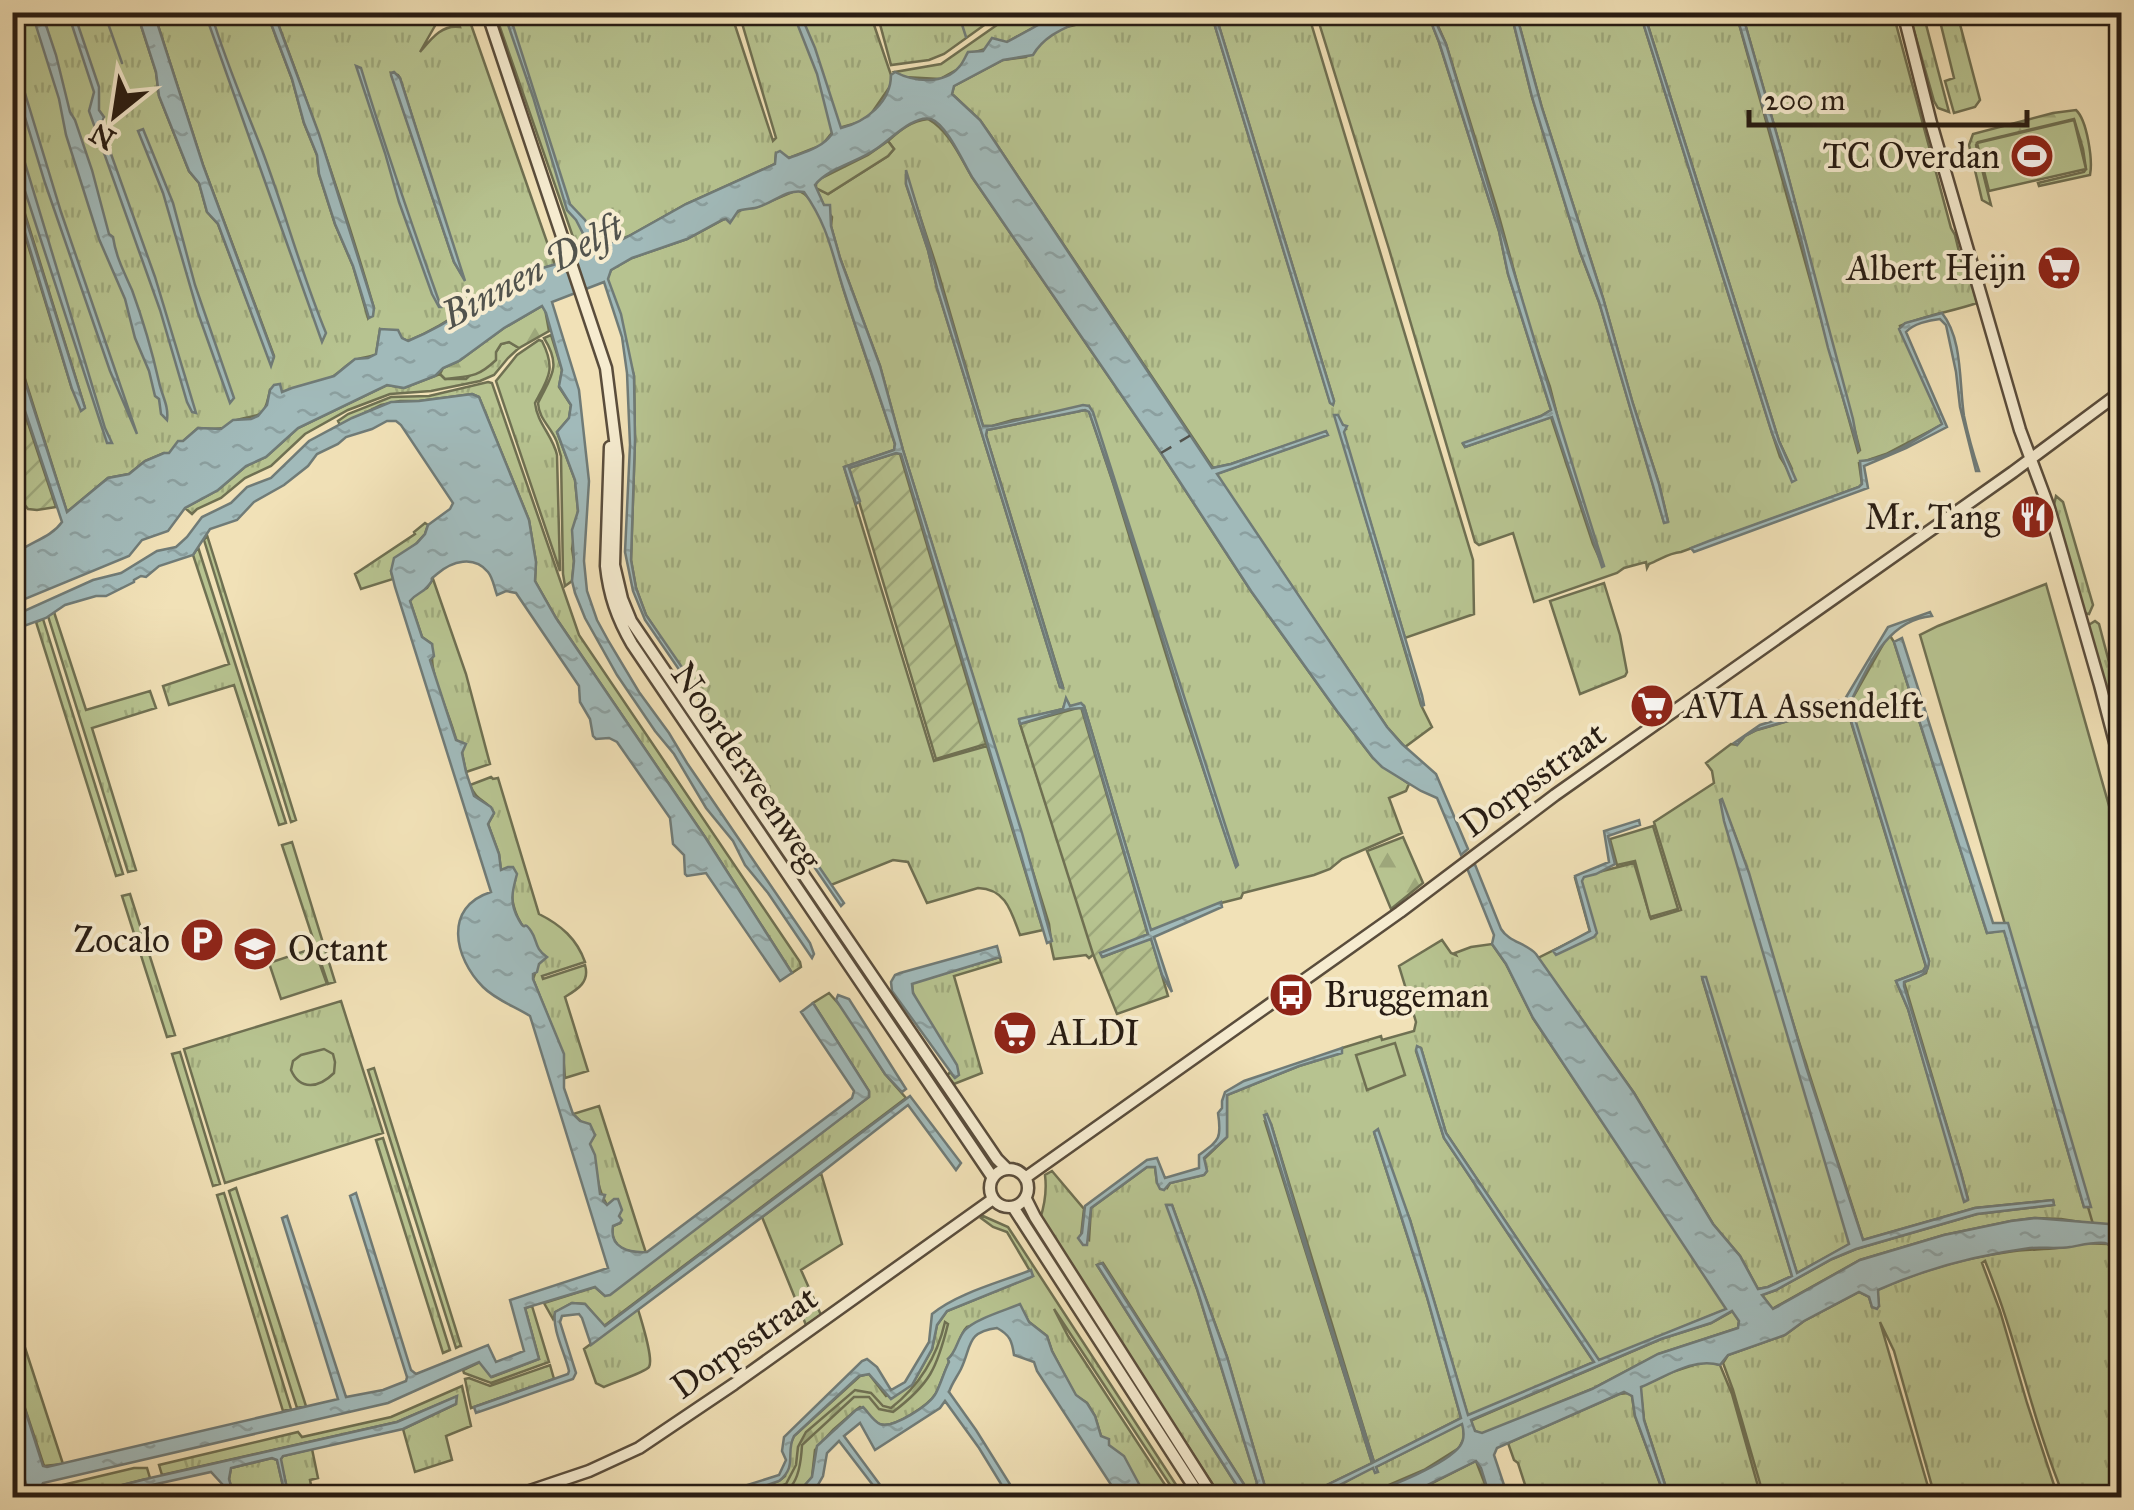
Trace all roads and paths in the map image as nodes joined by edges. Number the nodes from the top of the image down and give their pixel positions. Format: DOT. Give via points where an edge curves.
graph roads {
  1 [pos="487,12"];
  2 [pos="1903,12"];
  3 [pos="596,336"];
  4 [pos="2122,391"];
  5 [pos="2030,458"];
  6 [pos="2121,775"];
  7 [pos="2122,792"];
  8 [pos="1007,1169"];
  9 [pos="993,1178"];
  10 [pos="1026,1178"];
  11 [pos="993,1199"];
  12 [pos="1026,1199"];
  13 [pos="1013,1208"];
  14 [pos="509,1498"];
  15 [pos="1202,1498"];
  16 [pos="1214,1498"];
  1 -- 3 [label="street, Noorderveenweg"];
  2 -- 5 [label="street"];
  3 -- 8 [label="street, Noorderveenweg" via="618,456 614,565 631,621"];
  3 -- 9 [label="street, Noorderveenweg" via="610,456 606,566 620,624"];
  4 -- 5 [label="street, Dorpsstraat"];
  5 -- 6 [label="street"];
  5 -- 10 [label="street, Dorpsstraat"];
  6 -- 7 [label="street"];
  8 -- 9 [label="street"];
  8 -- 10 [label="street"];
  9 -- 11 [label="street"];
  10 -- 12 [label="street"];
  11 -- 13 [label="street"];
  11 -- 14 [label="street, Dorpsstraat" via="639,1448"];
  12 -- 13 [label="street"];
  12 -- 16 [label="street"];
  13 -- 15 [label="street"];
}
